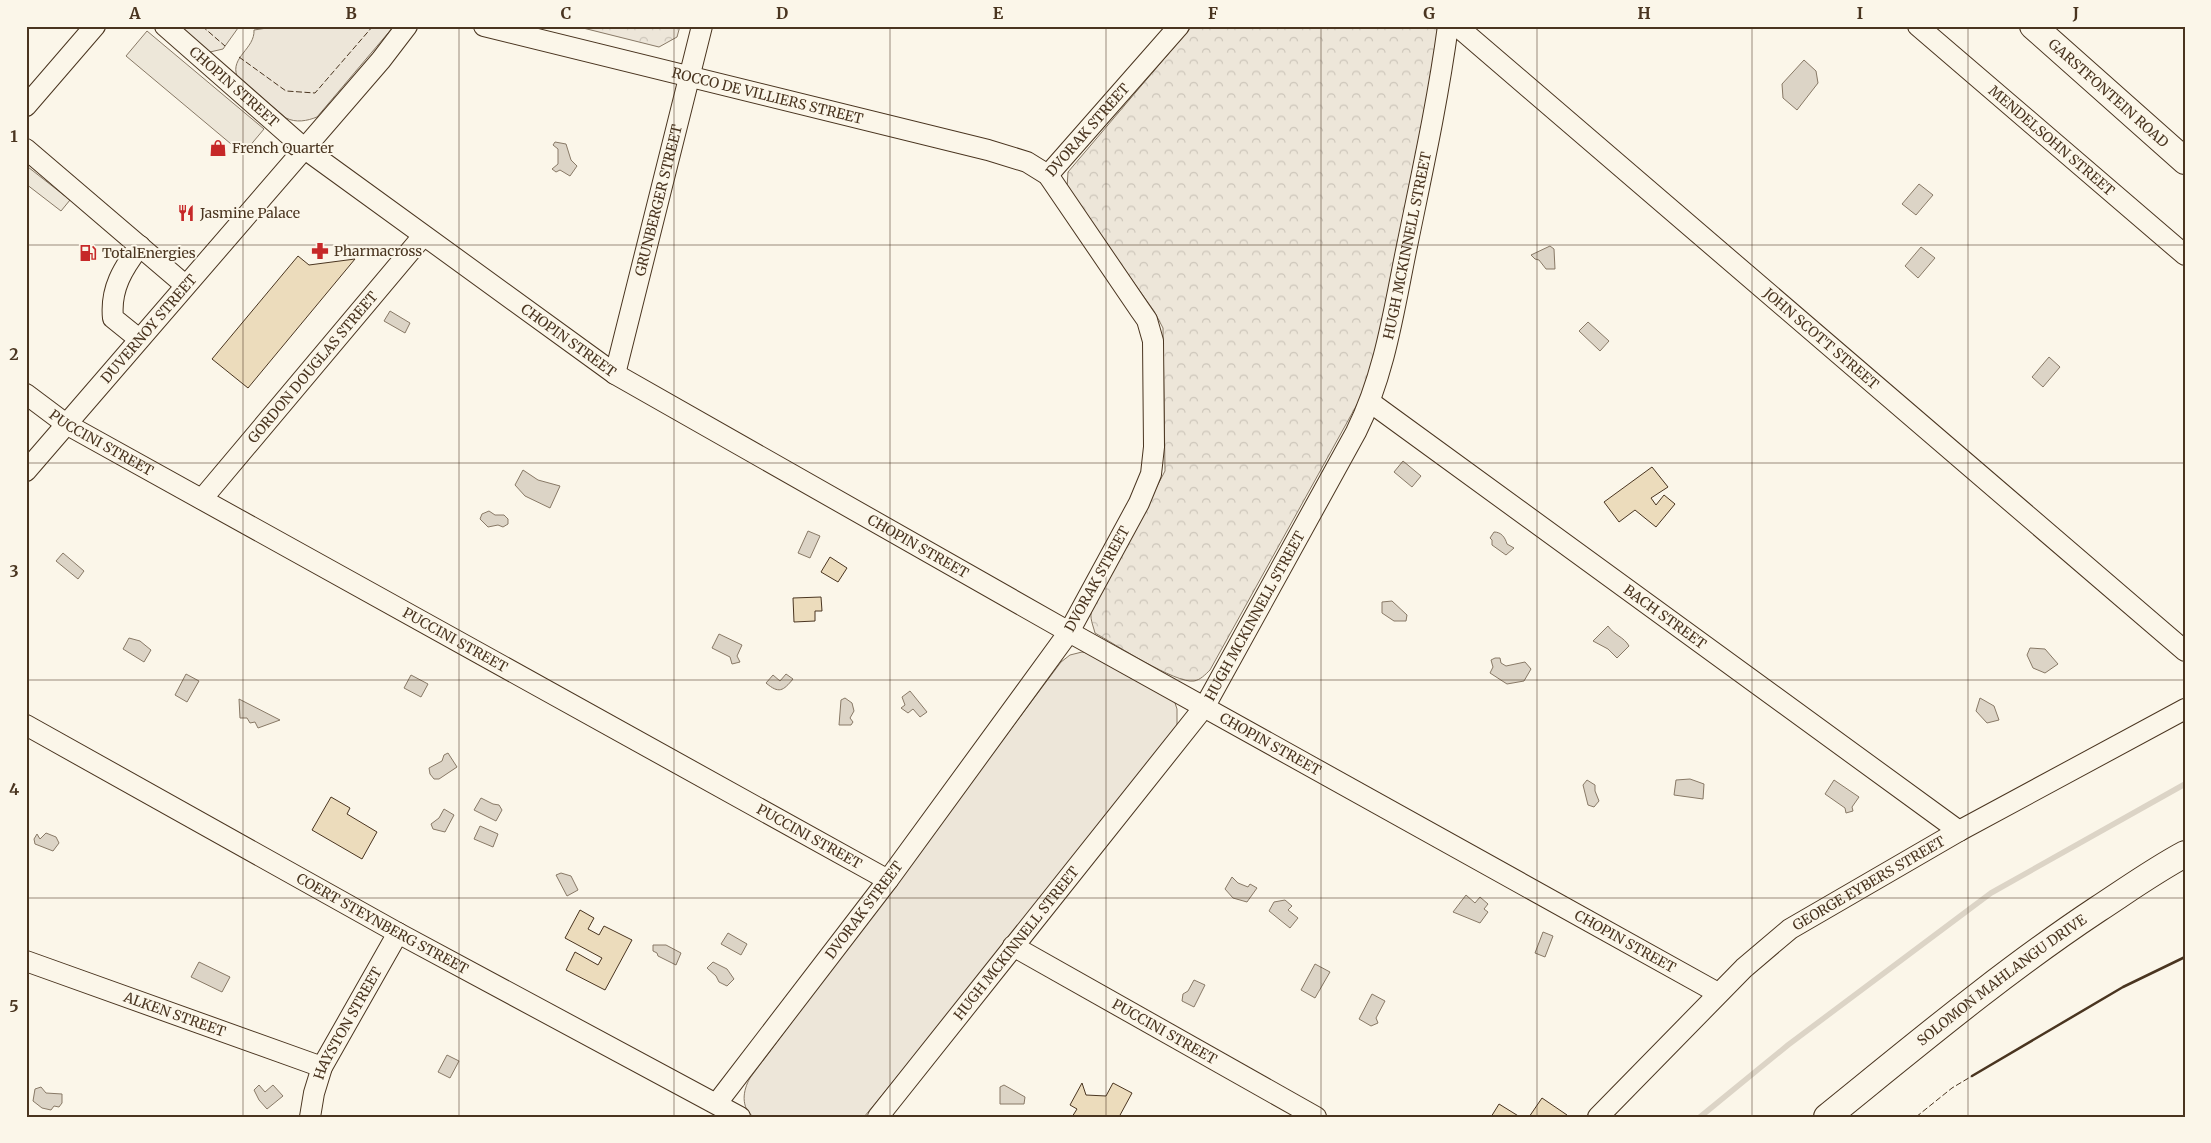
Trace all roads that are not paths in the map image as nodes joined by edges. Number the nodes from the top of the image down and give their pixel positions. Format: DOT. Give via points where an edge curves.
graph roads {
  1 [pos="95,26"];
  2 [pos="165,26"];
  3 [pos="407,26"];
  4 [pos="484,26"];
  5 [pos="702,26"];
  6 [pos="1178,26"];
  7 [pos="1448,26"];
  8 [pos="1457,26"];
  9 [pos="1918,26"];
  10 [pos="2033,26"];
  11 [pos="690,76"];
  12 [pos="26,106"];
  13 [pos="305,148"];
  14 [pos="26,149"];
  15 [pos="2185,160"];
  16 [pos="1048,175"];
  17 [pos="423,236"];
  18 [pos="140,246"];
  19 [pos="2185,254"];
  20 [pos="186,285"];
  21 [pos="139,339"];
  22 [pos="615,374"];
  23 [pos="26,394"];
  24 [pos="1370,402"];
  25 [pos="66,424"];
  26 [pos="26,471"];
  27 [pos="202,499"];
  28 [pos="1068,632"];
  29 [pos="2185,651"];
  30 [pos="1204,706"];
  31 [pos="2185,709"];
  32 [pos="26,724"];
  33 [pos="1959,831"];
  34 [pos="2185,854"];
  35 [pos="888,880"];
  36 [pos="398,933"];
  37 [pos="1013,946"];
  38 [pos="26,961"];
  39 [pos="1718,993"];
  40 [pos="322,1067"];
  41 [pos="717,1103"];
  42 [pos="310,1117"];
  43 [pos="740,1117"];
  44 [pos="878,1117"];
  45 [pos="1316,1117"];
  46 [pos="1598,1117"];
  47 [pos="1828,1117"];
  1 -- 12 [label="street"];
  2 -- 13 [label="street, CHOPIN STREET"];
  3 -- 13 [label="street, DUVERNOY STREET"];
  4 -- 11 [label="street, ROCCO DE VILLIERS STREET"];
  5 -- 11 [label="street, GRUNBERGER STREET"];
  6 -- 16 [label="street, DVORAK STREET"];
  7 -- 24 [label="street, HUGH MCKINNELL STREET" via="1441,77 1389,334"];
  8 -- 29 [label="street, JOHN SCOTT STREET"];
  9 -- 19 [label="street, MENDELSOHN STREET"];
  10 -- 15 [label="main road, GARSTFONTEIN ROAD"];
  11 -- 16 [label="street, ROCCO DE VILLIERS STREET" via="1010,156"];
  11 -- 22 [label="street, GRUNBERGER STREET"];
  13 -- 17 [label="street, CHOPIN STREET"];
  13 -- 20 [label="street, DUVERNOY STREET"];
  14 -- 18 [label="street"];
  16 -- 28 [label="street, DVORAK STREET" via="1146,320 1153,348 1154,447 1151,474 1139,503"];
  17 -- 22 [label="street, CHOPIN STREET"];
  17 -- 27 [label="street, GORDON DOUGLAS STREET"];
  18 -- 20 [label="street"];
  18 -- 21 [label="street" via="120,274 112,309 113,318"];
  20 -- 21 [label="street, DUVERNOY STREET"];
  21 -- 25 [label="street, DUVERNOY STREET"];
  22 -- 28 [label="street, CHOPIN STREET"];
  23 -- 25 [label="street, PUCCINI STREET"];
  24 -- 30 [label="street, HUGH MCKINNELL STREET"];
  24 -- 33 [label="street, BACH STREET"];
  25 -- 26 [label="street, DUVERNOY STREET"];
  25 -- 27 [label="street, PUCCINI STREET"];
  27 -- 35 [label="street, PUCCINI STREET"];
  28 -- 30 [label="street, CHOPIN STREET"];
  28 -- 35 [label="street, DVORAK STREET"];
  30 -- 37 [label="street, HUGH MCKINNELL STREET"];
  30 -- 39 [label="street, CHOPIN STREET"];
  31 -- 33 [label="street, GEORGE EYBERS STREET"];
  32 -- 36 [label="street, COERT STEYNBERG STREET"];
  33 -- 39 [label="street, GEORGE EYBERS STREET" via="1790,929"];
  34 -- 47 [label="main road, SOLOMON MAHLANGU DRIVE" via="2053,939 1950,1016"];
  35 -- 41 [label="street, DVORAK STREET"];
  36 -- 40 [label="street, HAYSTON STREET"];
  36 -- 41 [label="street, COERT STEYNBERG STREET"];
  37 -- 44 [label="street, HUGH MCKINNELL STREET"];
  37 -- 45 [label="street, PUCCINI STREET"];
  38 -- 40 [label="street, ALKEN STREET"];
  39 -- 46 [label="street, GEORGE EYBERS STREET"];
  40 -- 42 [label="street, HAYSTON STREET"];
  41 -- 43 [label="street, COERT STEYNBERG STREET"];
}
